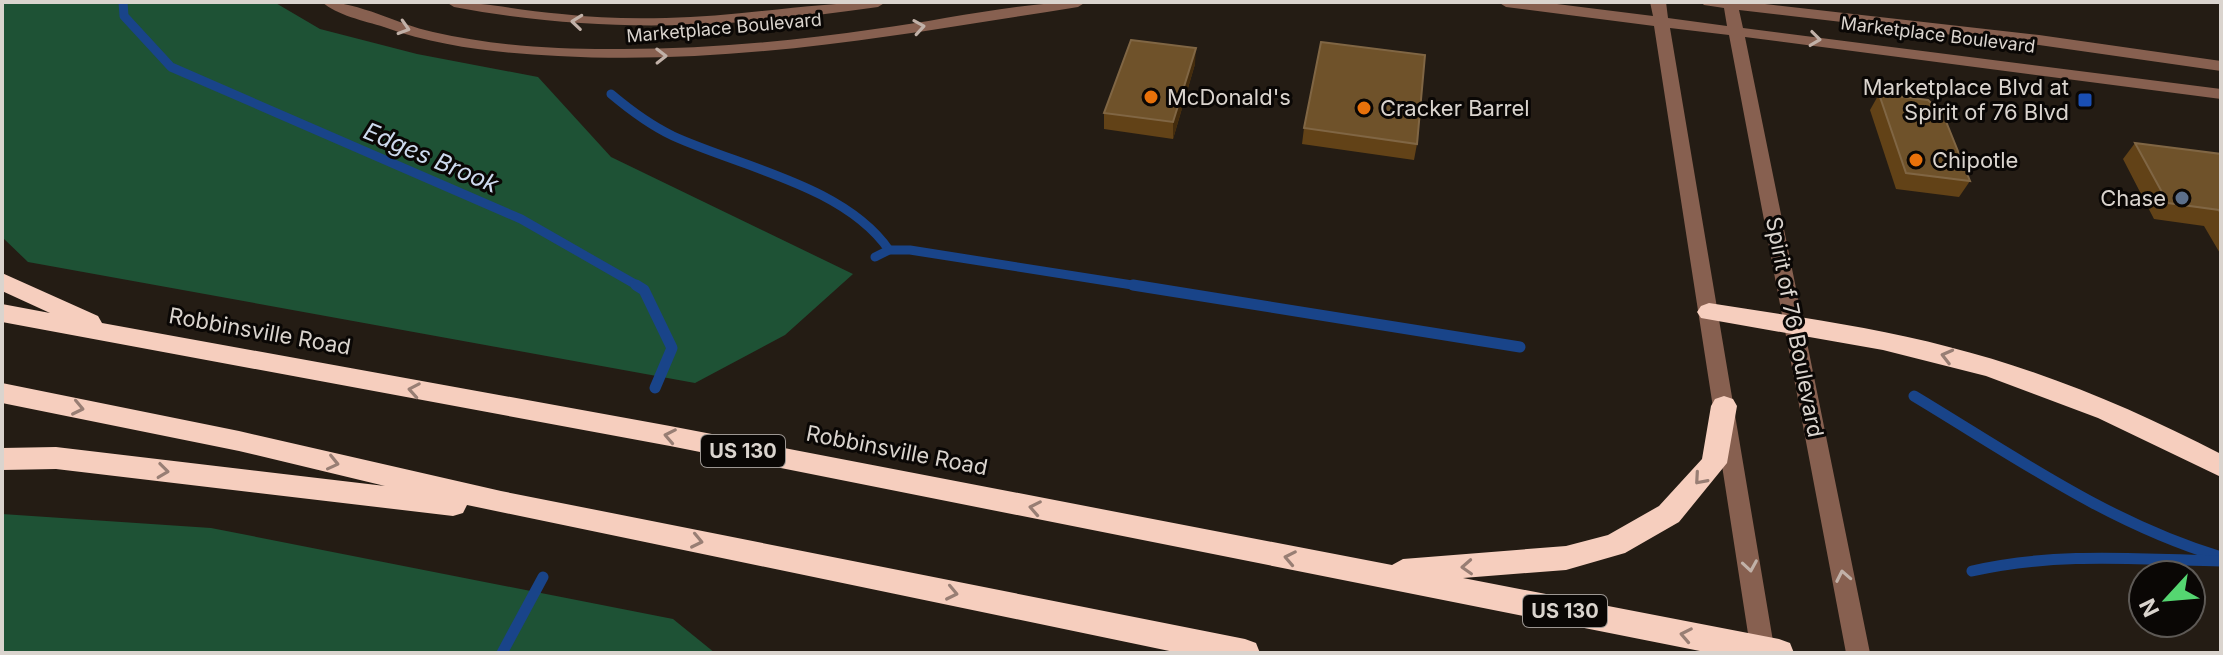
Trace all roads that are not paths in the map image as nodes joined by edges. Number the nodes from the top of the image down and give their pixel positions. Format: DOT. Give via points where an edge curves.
graph roads {
  1 [pos="330,2"];
  2 [pos="454,2"];
  3 [pos="878,2"];
  4 [pos="1078,2"];
  5 [pos="1506,2"];
  6 [pos="1709,2"];
  7 [pos="1731,3"];
  8 [pos="1660,11"];
  9 [pos="1737,29"];
  10 [pos="2221,66"];
  11 [pos="2221,94"];
  12 [pos="2,281"];
  13 [pos="1709,312"];
  14 [pos="2,313"];
  15 [pos="1795,327"];
  16 [pos="117,336"];
  17 [pos="2,393"];
  18 [pos="1724,406"];
  19 [pos="2,459"];
  20 [pos="2221,466"];
  21 [pos="621,525"];
  22 [pos="1367,573"];
  23 [pos="1768,652"];
  24 [pos="1245,653"];
  25 [pos="1858,653"];
  1 -- 4 [label="street, Marketplace Boulevard, one-way" via="434,38 617,57 774,47"];
  3 -- 2 [label="street, Marketplace Boulevard, one-way" via="692,24 602,24 511,15"];
  5 -- 8 [label="street, Marketplace Boulevard"];
  6 -- 7 [label="street, Marketplace Boulevard"];
  7 -- 9 [label="street, Spirit of 76 Boulevard"];
  7 -- 10 [label="street, Marketplace Boulevard"];
  8 -- 9 [label="street, Marketplace Boulevard"];
  8 -- 13 [label="street"];
  9 -- 11 [label="street, Marketplace Boulevard, one-way"];
  9 -- 15 [label="street, Spirit of 76 Boulevard"];
  12 -- 16 [label="highway"];
  13 -- 15 [label="highway"];
  13 -- 18 [label="street"];
  14 -- 16 [label="highway, Robbinsville Road / US 130"];
  20 -- 15 [label="highway, one-way" via="2124,417 2022,378 1909,347"];
  25 -- 15 [label="street, Spirit of 76 Boulevard, one-way"];
  22 -- 16 [label="highway, Robbinsville Road / US 130, one-way" via="670,436"];
  17 -- 21 [label="highway, one-way"];
  18 -- 22 [label="highway, one-way" via="1714,463 1669,514 1615,545 1566,558"];
  18 -- 23 [label="street, one-way"];
  19 -- 21 [label="highway, one-way" via="56,458"];
  21 -- 24 [label="highway, one-way"];
  23 -- 22 [label="highway, Robbinsville Road / US 130, one-way"];
}
